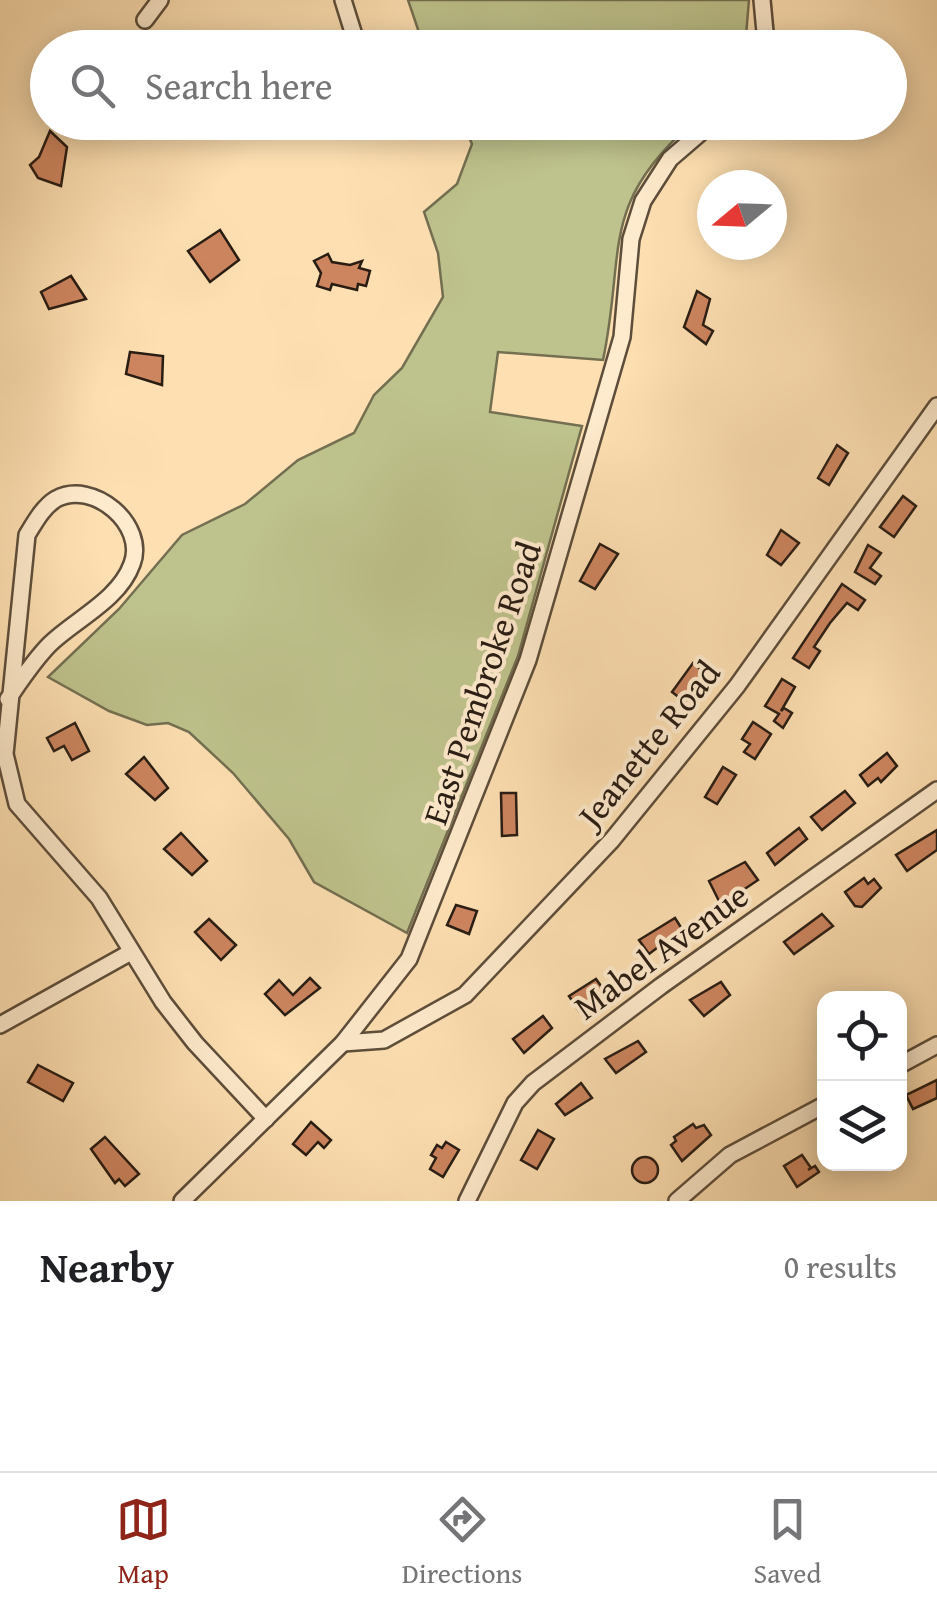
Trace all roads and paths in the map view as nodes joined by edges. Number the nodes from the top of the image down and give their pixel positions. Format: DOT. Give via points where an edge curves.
graph roads {
  1 [pos="160,0"];
  2 [pos="343,0"];
  3 [pos="762,0"];
  4 [pos="146,20"];
  5 [pos="352,30"];
  6 [pos="765,30"];
  7 [pos="692,140"];
  8 [pos="937,406"];
  9 [pos="8,699"];
  10 [pos="937,790"];
  11 [pos="131,952"];
  12 [pos="0,1025"];
  13 [pos="344,1043"];
  14 [pos="937,1045"];
  15 [pos="907,1061"];
  16 [pos="817,1109"];
  17 [pos="266,1120"];
  18 [pos="182,1201"];
  19 [pos="467,1201"];
  20 [pos="677,1201"];
  1 -- 4 [label="street"];
  2 -- 5 [label="street"];
  3 -- 6 [label="street"];
  7 -- 13 [label="street, East Pembroke Road" via="670,159 643,201 631,239 622,337 528,660 410,959"];
  8 -- 13 [label="street, Jeanette Road" via="737,686 612,840 465,995 384,1040"];
  9 -- 9 [label="street" via="28,534 58,498 103,500 130,532 134,560 123,581 49,645"];
  9 -- 11 [label="street" via="5,754 17,804 99,898"];
  10 -- 19 [label="street, Mabel Avenue" via="533,1084 515,1102"];
  11 -- 12 [label="street"];
  11 -- 17 [label="street" via="195,1044"];
  13 -- 17 [label="street, East Pembroke Road"];
  14 -- 15 [label="street"];
  16 -- 20 [label="street" via="730,1155"];
  17 -- 18 [label="street, East Pembroke Road"];
}
